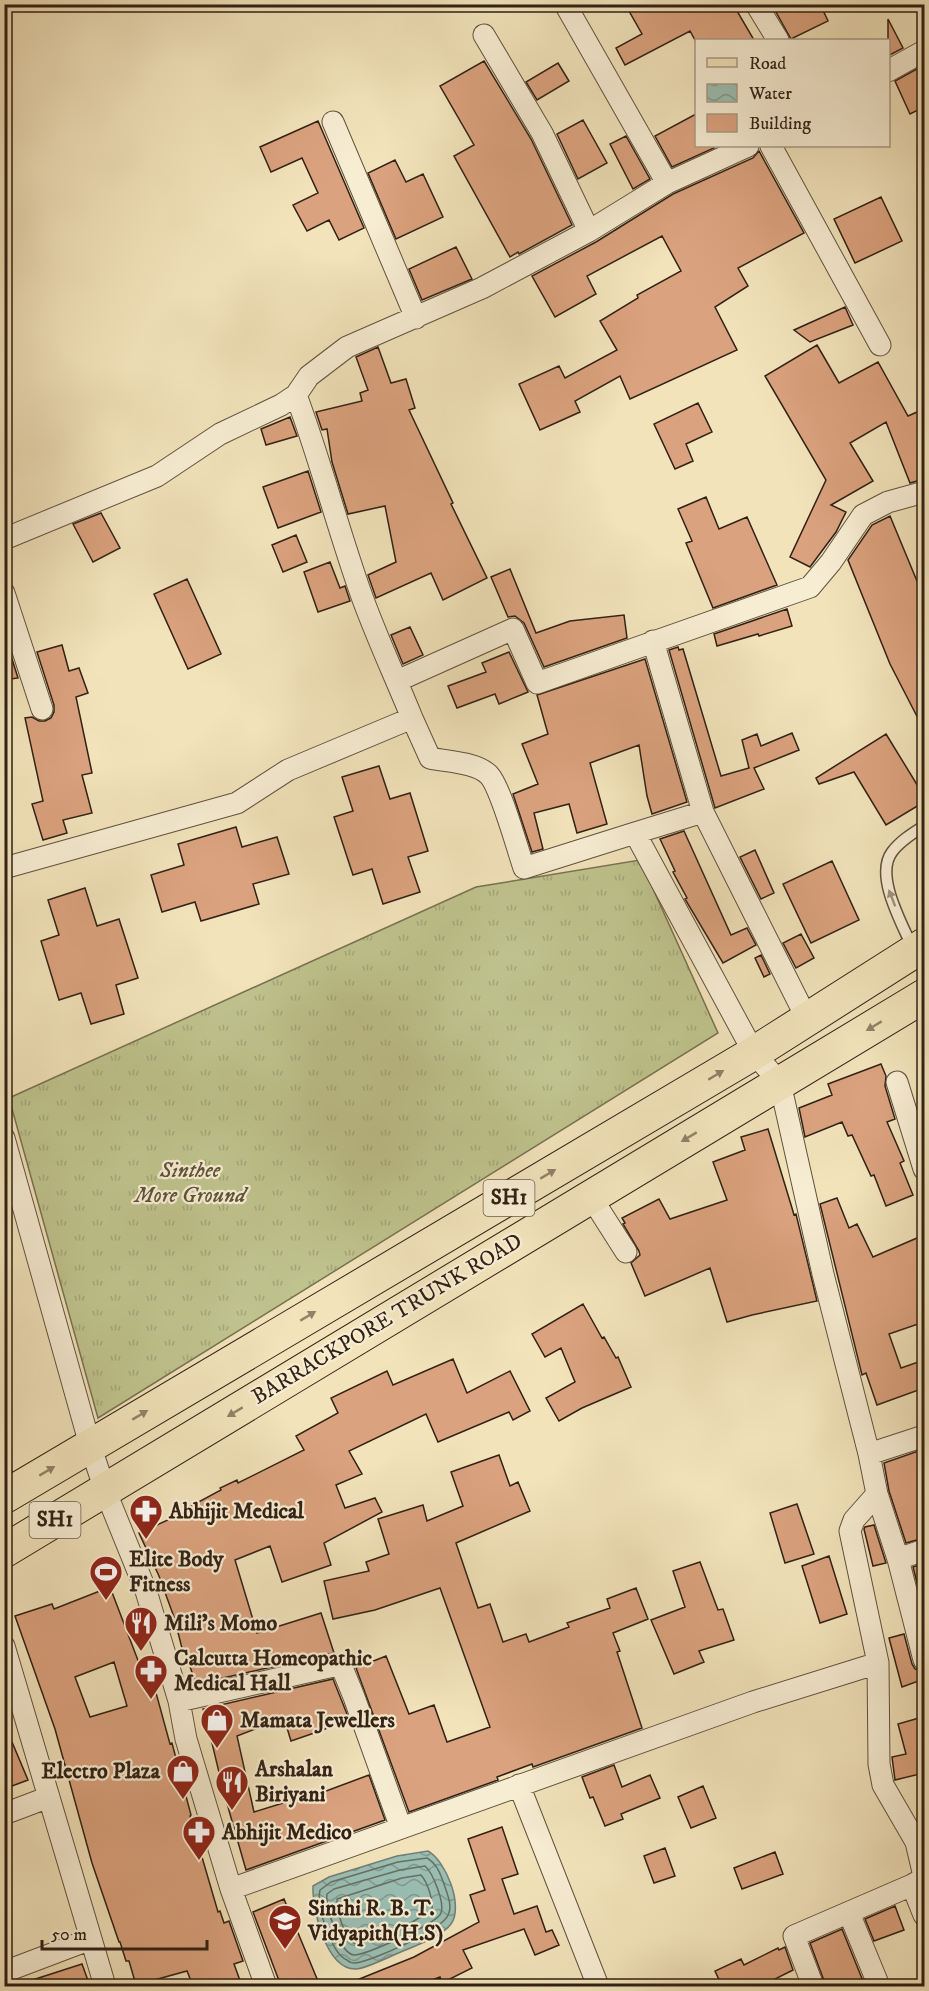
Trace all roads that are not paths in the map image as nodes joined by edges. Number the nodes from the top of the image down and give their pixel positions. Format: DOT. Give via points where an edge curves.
graph roads {
  1 [pos="565,4"];
  2 [pos="756,4"];
  3 [pos="484,35"];
  4 [pos="777,39"];
  5 [pos="924,51"];
  6 [pos="890,70"];
  7 [pos="333,122"];
  8 [pos="746,147"];
  9 [pos="772,147"];
  10 [pos="667,183"];
  11 [pos="589,231"];
  12 [pos="416,318"];
  13 [pos="880,345"];
  14 [pos="296,395"];
  15 [pos="924,492"];
  16 [pos="4,539"];
  17 [pos="4,593"];
  18 [pos="653,641"];
  19 [pos="397,681"];
  20 [pos="42,709"];
  21 [pos="411,718"];
  22 [pos="703,812"];
  23 [pos="924,826"];
  24 [pos="635,833"];
  25 [pos="4,868"];
  26 [pos="919,949"];
  27 [pos="924,996"];
  28 [pos="807,1019"];
  29 [pos="754,1053"];
  30 [pos="897,1082"];
  31 [pos="780,1083"];
  32 [pos="4,1138"];
  33 [pos="924,1169"];
  34 [pos="591,1197"];
  35 [pos="626,1252"];
  36 [pos="924,1436"];
  37 [pos="90,1445"];
  38 [pos="869,1454"];
  39 [pos="8,1485"];
  40 [pos="105,1490"];
  41 [pos="877,1494"];
  42 [pos="924,1550"];
  43 [pos="4,1551"];
  44 [pos="898,1559"];
  45 [pos="4,1646"];
  46 [pos="924,1660"];
  47 [pos="878,1663"];
  48 [pos="179,1701"];
  49 [pos="519,1785"];
  50 [pos="49,1797"];
  51 [pos="4,1814"];
  52 [pos="401,1828"];
  53 [pos="920,1880"];
  54 [pos="231,1889"];
  55 [pos="849,1913"];
  56 [pos="924,1915"];
  57 [pos="91,1939"];
  58 [pos="4,1972"];
  59 [pos="105,1986"];
  60 [pos="266,1986"];
  61 [pos="598,1986"];
  62 [pos="813,1986"];
  63 [pos="879,1986"];
  1 -- 10 [label="street"];
  2 -- 4 [label="street"];
  3 -- 11 [label="street" via="542,133"];
  5 -- 6 [label="street"];
  7 -- 12 [label="street"];
  8 -- 10 [label="street"];
  9 -- 13 [label="street"];
  10 -- 11 [label="street"];
  11 -- 12 [label="street"];
  12 -- 14 [label="street" via="347,348 309,376"];
  14 -- 16 [label="street" via="220,434 158,476"];
  14 -- 19 [label="street" via="361,594"];
  15 -- 18 [label="street" via="888,501 863,515 810,587"];
  17 -- 20 [label="street"];
  18 -- 19 [label="street" via="537,683 513,629"];
  18 -- 22 [label="street"];
  19 -- 21 [label="street"];
  21 -- 24 [label="street" via="430,758 471,766 488,775 498,792 524,868"];
  21 -- 25 [label="street" via="288,770 237,803"];
  22 -- 24 [label="street"];
  22 -- 28 [label="street"];
  26 -- 23 [label="lane, one-way" via="888,888 886,866 891,853"];
  24 -- 29 [label="street"];
  26 -- 28 [label="main road, BARRACKPORE TRUNK ROAD / SH1"];
  27 -- 31 [label="main road, BARRACKPORE TRUNK ROAD / SH1, one-way"];
  28 -- 29 [label="main road, BARRACKPORE TRUNK ROAD / SH1"];
  29 -- 31 [label="street"];
  37 -- 29 [label="main road, BARRACKPORE TRUNK ROAD / SH1, one-way"];
  30 -- 33 [label="street"];
  31 -- 34 [label="main road, BARRACKPORE TRUNK ROAD / SH1, one-way"];
  31 -- 38 [label="street"];
  32 -- 37 [label="street"];
  34 -- 35 [label="street"];
  34 -- 40 [label="main road, BARRACKPORE TRUNK ROAD / SH1, one-way"];
  36 -- 38 [label="street"];
  39 -- 37 [label="main road, BARRACKPORE TRUNK ROAD / SH1, one-way"];
  37 -- 40 [label="street"];
  38 -- 41 [label="street"];
  40 -- 43 [label="main road, BARRACKPORE TRUNK ROAD / SH1"];
  40 -- 48 [label="street" via="146,1591"];
  41 -- 44 [label="street"];
  41 -- 47 [label="street" via="854,1520 850,1531"];
  42 -- 44 [label="street"];
  44 -- 46 [label="street"];
  45 -- 50 [label="street"];
  47 -- 49 [label="street" via="753,1702"];
  47 -- 53 [label="street" via="879,1764 883,1785 916,1842"];
  48 -- 52 [label="street" via="338,1665 354,1697"];
  48 -- 54 [label="street" via="186,1739"];
  49 -- 52 [label="street"];
  49 -- 61 [label="street"];
  50 -- 51 [label="street"];
  50 -- 57 [label="street"];
  52 -- 54 [label="street"];
  53 -- 55 [label="street"];
  53 -- 56 [label="street"];
  54 -- 60 [label="street"];
  55 -- 62 [label="street" via="794,1936"];
  55 -- 63 [label="street"];
  57 -- 58 [label="street"];
  57 -- 59 [label="street"];
}
